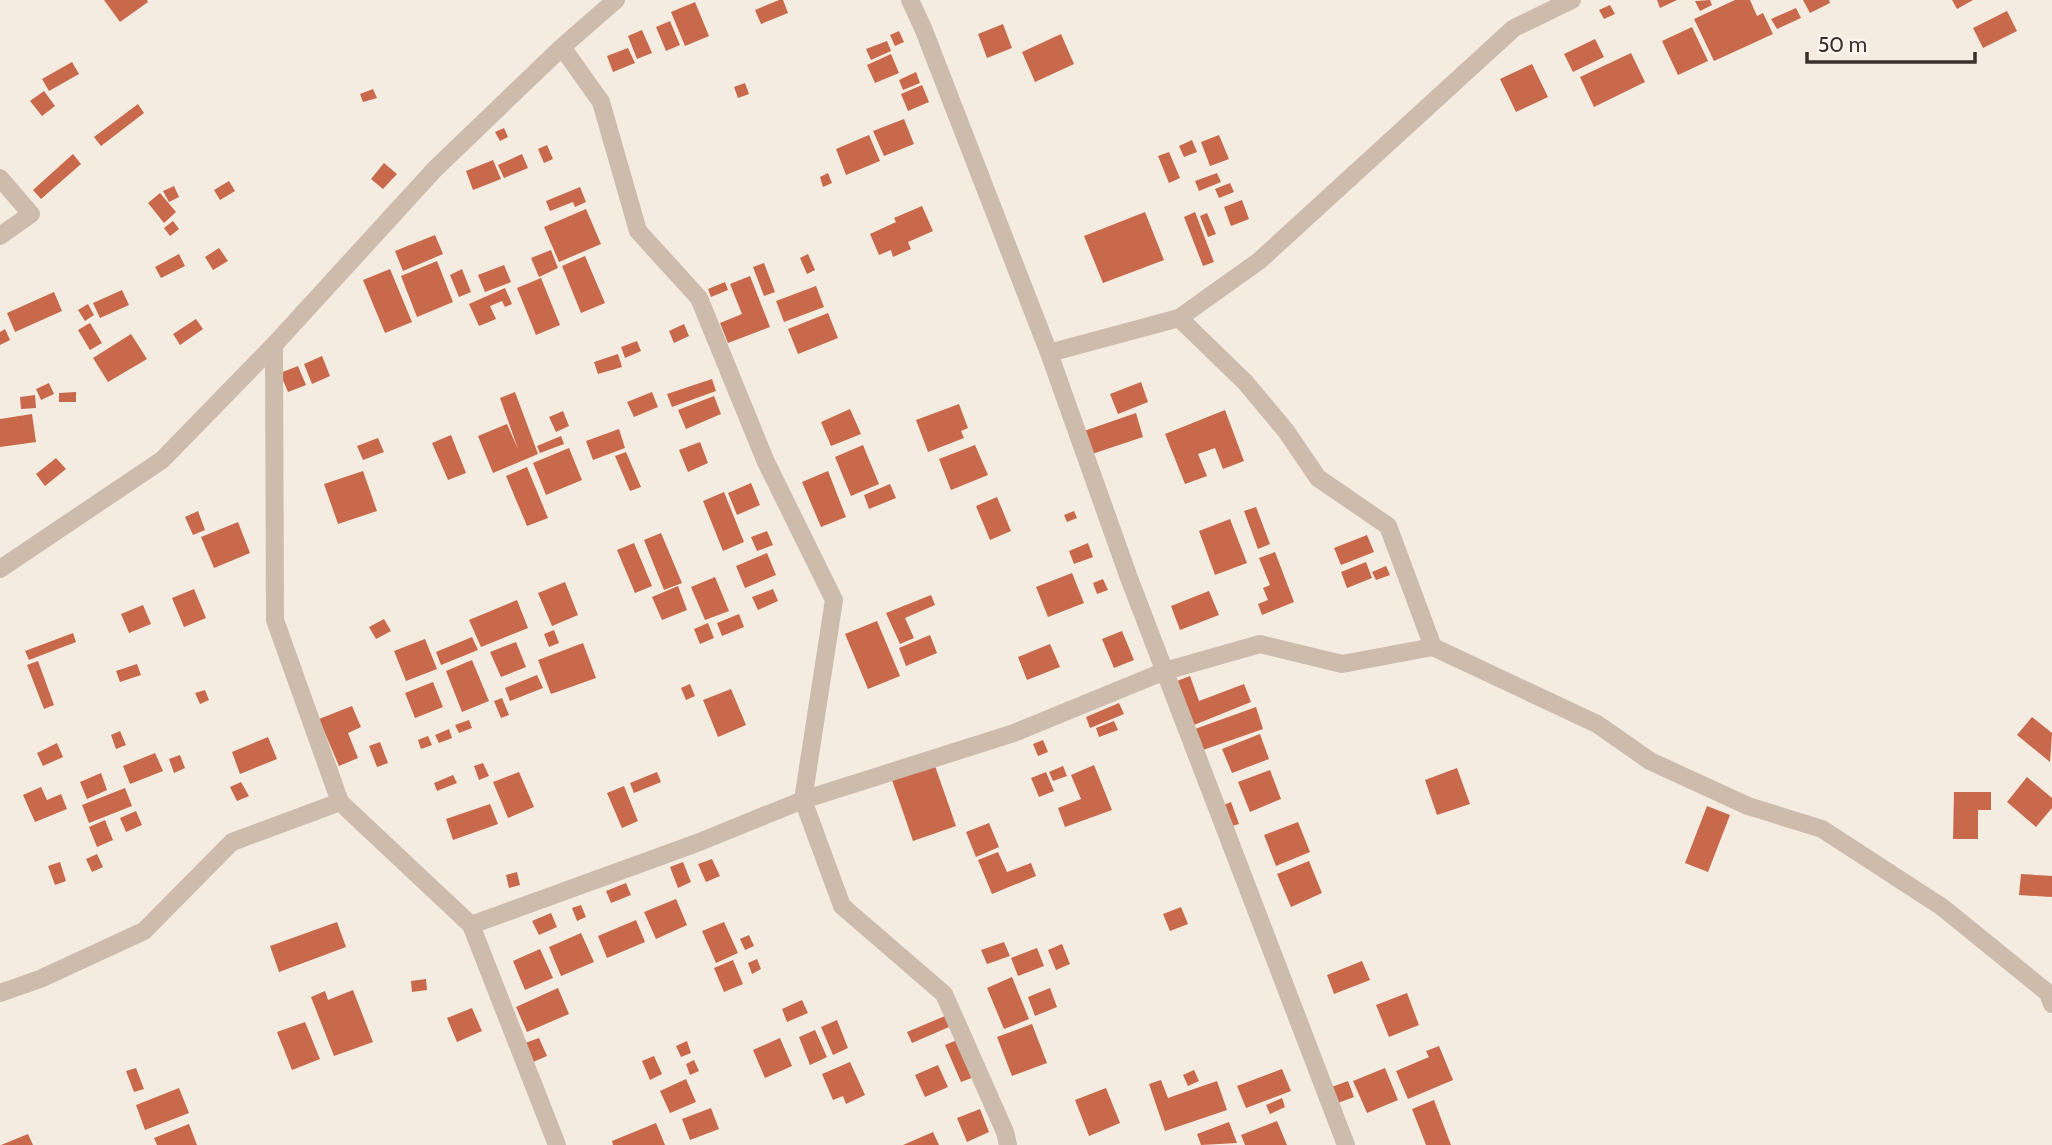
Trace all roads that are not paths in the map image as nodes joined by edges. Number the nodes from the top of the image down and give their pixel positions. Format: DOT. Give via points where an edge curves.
graph roads {
  1 [pos="616,0"];
  2 [pos="910,0"];
  3 [pos="1572,0"];
  4 [pos="562,47"];
  5 [pos="0,178"];
  6 [pos="0,236"];
  7 [pos="1179,318"];
  8 [pos="274,345"];
  9 [pos="1049,353"];
  10 [pos="0,569"];
  11 [pos="1433,647"];
  12 [pos="1165,671"];
  13 [pos="803,800"];
  14 [pos="341,802"];
  15 [pos="471,925"];
  16 [pos="0,993"];
  17 [pos="2052,1004"];
  18 [pos="557,1145"];
  19 [pos="1008,1145"];
  20 [pos="1346,1145"];
  1 -- 4 [label="street"];
  2 -- 9 [label="street"];
  3 -- 7 [label="street" via="1514,28 1259,261"];
  4 -- 8 [label="street" via="435,169"];
  4 -- 13 [label="street" via="601,102 638,231 699,298 766,462 834,600"];
  5 -- 6 [label="street" via="31,214"];
  7 -- 9 [label="street"];
  7 -- 11 [label="street" via="1245,382 1318,478 1388,526"];
  8 -- 10 [label="street" via="162,460"];
  8 -- 14 [label="street" via="275,620"];
  9 -- 12 [label="street"];
  11 -- 12 [label="street" via="1342,664 1260,644"];
  11 -- 17 [label="street" via="1597,724 1650,761 1748,806 1822,829 1942,907 2048,993"];
  12 -- 13 [label="street" via="1014,733"];
  12 -- 20 [label="street"];
  13 -- 15 [label="street"];
  13 -- 19 [label="street" via="842,906 944,994"];
  14 -- 15 [label="street"];
  14 -- 16 [label="street" via="232,842 144,931"];
  15 -- 18 [label="street"];
}
